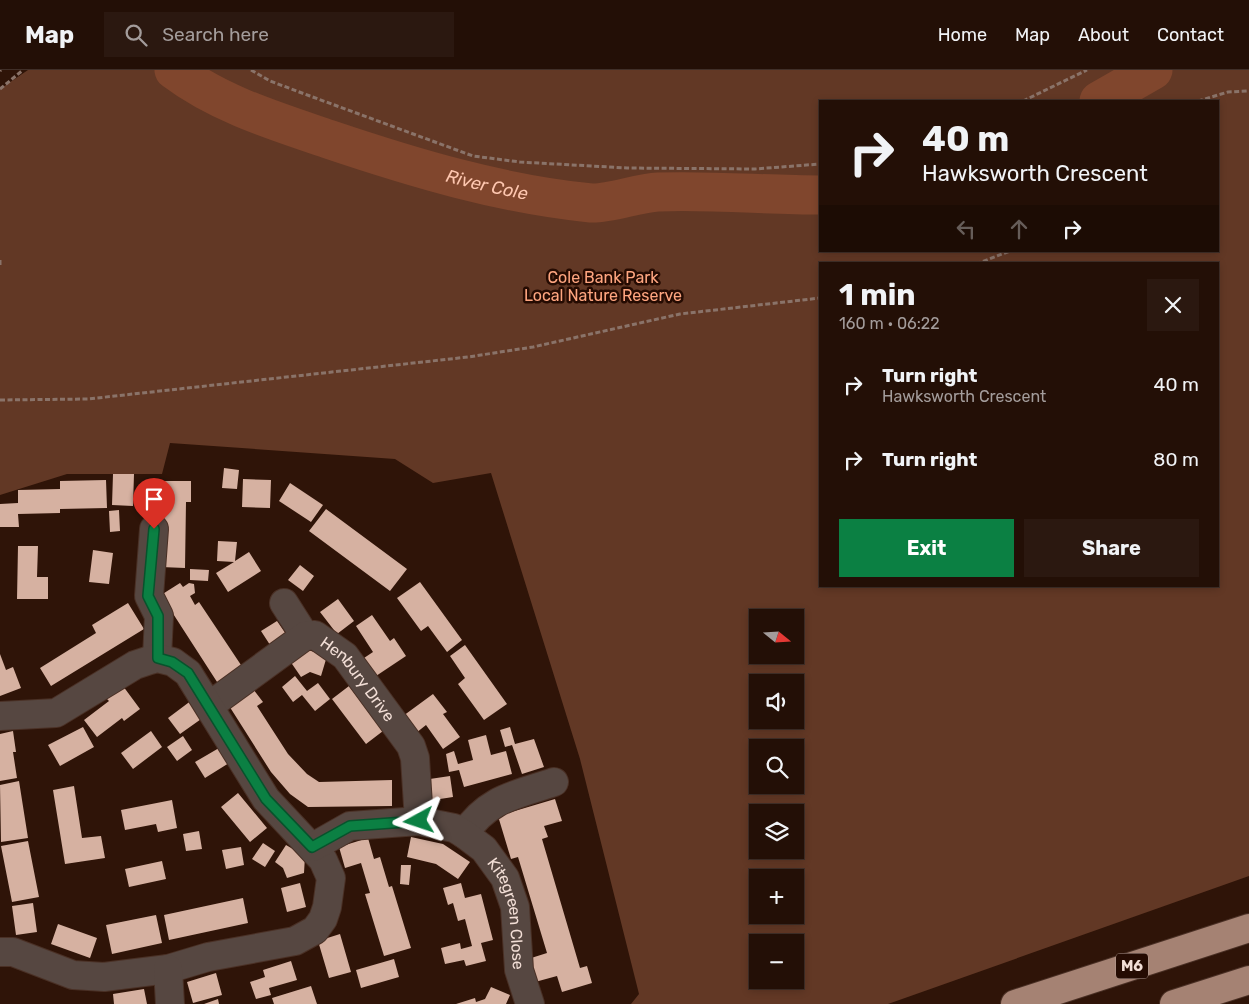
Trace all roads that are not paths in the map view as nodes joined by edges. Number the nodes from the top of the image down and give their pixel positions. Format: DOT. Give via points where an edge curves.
graph roads {
  1 [pos="154,529"];
  2 [pos="284,603"];
  3 [pos="305,636"];
  4 [pos="158,658"];
  5 [pos="209,706"];
  6 [pos="0,716"];
  7 [pos="554,782"];
  8 [pos="419,821"];
  9 [pos="464,834"];
  10 [pos="312,847"];
  11 [pos="1249,928"];
  12 [pos="0,952"];
  13 [pos="168,969"];
  14 [pos="1249,980"];
  15 [pos="170,1004"];
  16 [pos="530,1004"];
  17 [pos="1015,1004"];
  18 [pos="1174,1004"];
  1 -- 4 [label="street" via="148,596 158,616"];
  2 -- 3 [label="street"];
  3 -- 5 [label="street, Henbury Drive"];
  3 -- 8 [label="street, Henbury Drive" via="315,636 345,656 410,746 415,758"];
  4 -- 5 [label="street" via="172,662 188,673"];
  4 -- 6 [label="street" via="134,665 56,713"];
  5 -- 10 [label="street" via="266,799"];
  7 -- 9 [label="street" via="498,801 475,818"];
  8 -- 9 [label="street, Kitegreen Close" via="454,828"];
  8 -- 10 [label="street, Kitegreen Close" via="350,826"];
  9 -- 16 [label="street, Kitegreen Close" via="484,849 505,878 514,907 519,970"];
  10 -- 13 [label="street" via="323,860 331,878 327,907 315,930 295,941 208,957"];
  11 -- 17 [label="highway, M6"];
  12 -- 13 [label="street" via="12,952 73,975 104,977"];
  13 -- 15 [label="street"];
  14 -- 18 [label="highway"];
}
